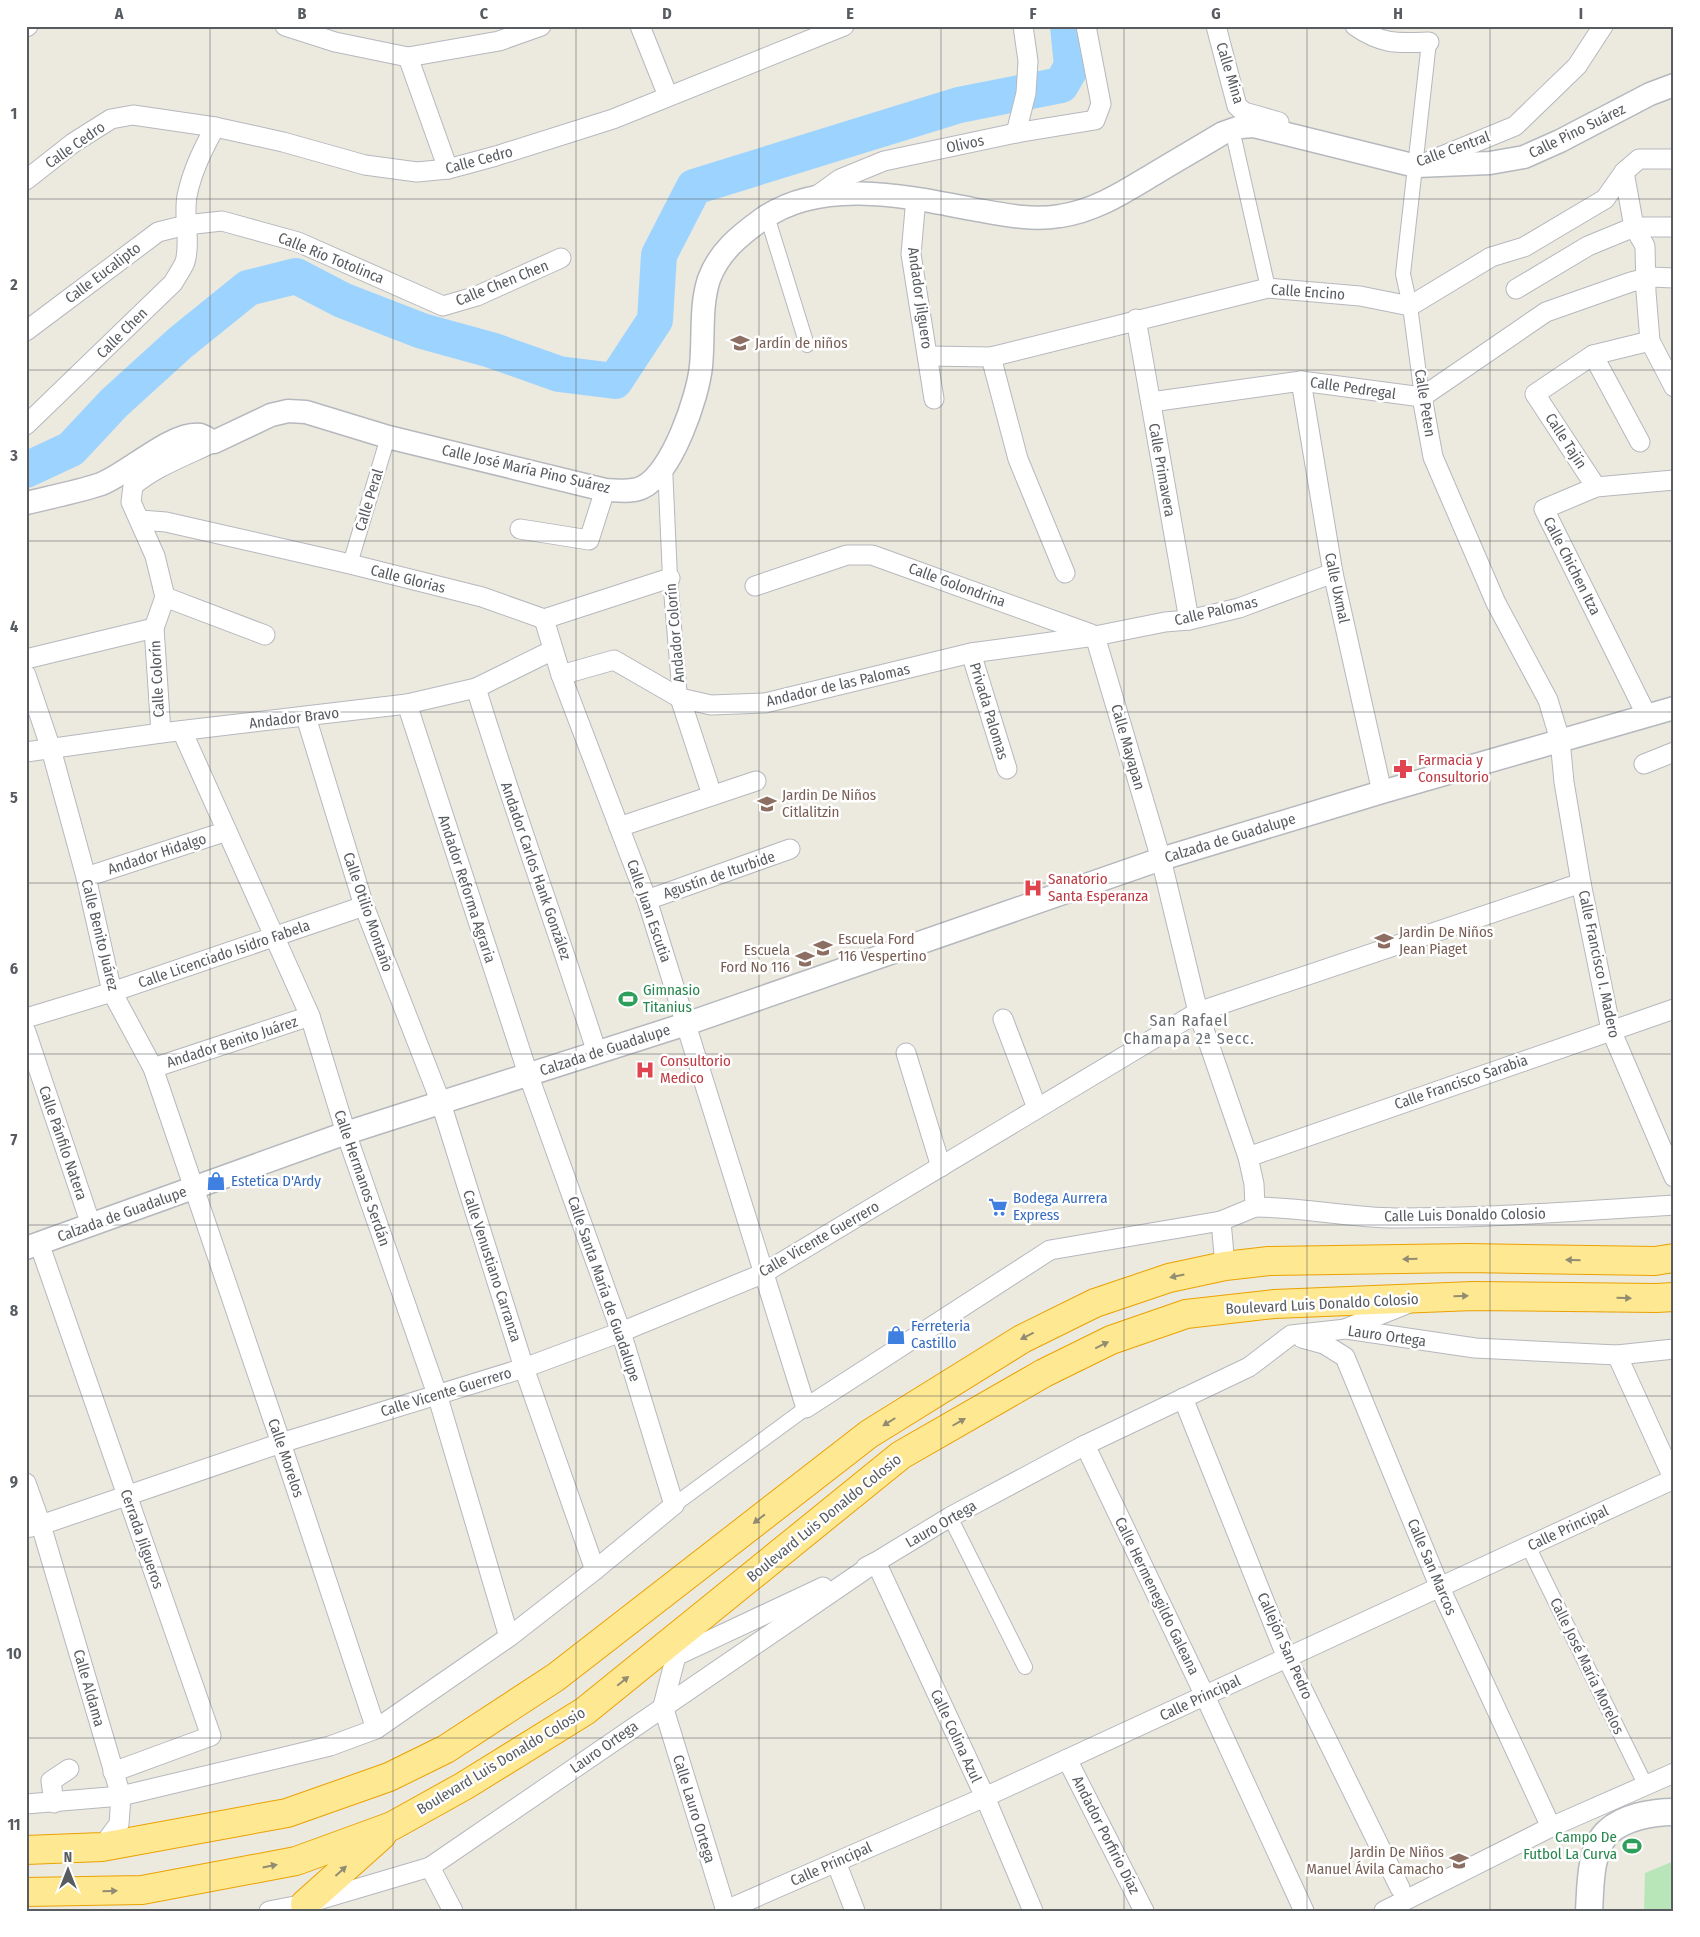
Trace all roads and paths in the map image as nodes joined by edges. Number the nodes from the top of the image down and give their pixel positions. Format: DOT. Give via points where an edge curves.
graph roads {
  1 [pos="285,26"];
  2 [pos="541,26"];
  3 [pos="640,26"];
  4 [pos="844,26"];
  5 [pos="1023,26"];
  6 [pos="1086,26"];
  7 [pos="1216,26"];
  8 [pos="1355,26"];
  9 [pos="1603,26"];
  10 [pos="1429,42"];
  11 [pos="408,57"];
  12 [pos="1674,85"];
  13 [pos="668,96"];
  14 [pos="215,127"];
  15 [pos="1232,129"];
  16 [pos="1016,133"];
  17 [pos="1304,139"];
  18 [pos="1674,159"];
  19 [pos="1416,166"];
  20 [pos="448,169"];
  21 [pos="1624,172"];
  22 [pos="26,180"];
  23 [pos="816,197"];
  24 [pos="916,198"];
  25 [pos="767,216"];
  26 [pos="186,225"];
  27 [pos="1634,227"];
  28 [pos="1674,227"];
  29 [pos="561,258"];
  30 [pos="1674,278"];
  31 [pos="1646,279"];
  32 [pos="1268,288"];
  33 [pos="1516,289"];
  34 [pos="443,306"];
  35 [pos="1410,306"];
  36 [pos="1136,319"];
  37 [pos="26,331"];
  38 [pos="1650,341"];
  39 [pos="807,345"];
  40 [pos="1593,355"];
  41 [pos="928,356"];
  42 [pos="991,356"];
  43 [pos="1301,381"];
  44 [pos="1674,387"];
  45 [pos="1422,397"];
  46 [pos="934,399"];
  47 [pos="1151,402"];
  48 [pos="26,425"];
  49 [pos="388,437"];
  50 [pos="214,442"];
  51 [pos="1640,442"];
  52 [pos="665,466"];
  53 [pos="1674,480"];
  54 [pos="1596,487"];
  55 [pos="606,490"];
  56 [pos="26,503"];
  57 [pos="140,520"];
  58 [pos="520,529"];
  59 [pos="350,564"];
  60 [pos="1066,573"];
  61 [pos="1333,573"];
  62 [pos="670,578"];
  63 [pos="755,586"];
  64 [pos="165,597"];
  65 [pos="544,619"];
  66 [pos="1189,620"];
  67 [pos="154,628"];
  68 [pos="265,635"];
  69 [pos="1094,636"];
  70 [pos="553,650"];
  71 [pos="971,653"];
  72 [pos="26,659"];
  73 [pos="26,675"];
  74 [pos="561,675"];
  75 [pos="476,688"];
  76 [pos="680,698"];
  77 [pos="407,704"];
  78 [pos="1674,708"];
  79 [pos="1647,716"];
  80 [pos="306,717"];
  81 [pos="182,731"];
  82 [pos="160,733"];
  83 [pos="1560,740"];
  84 [pos="51,749"];
  85 [pos="26,752"];
  86 [pos="1674,752"];
  87 [pos="1644,764"];
  88 [pos="1007,769"];
  89 [pos="756,782"];
  90 [pos="1382,792"];
  91 [pos="712,795"];
  92 [pos="619,827"];
  93 [pos="227,830"];
  94 [pos="790,849"];
  95 [pos="1161,859"];
  96 [pos="86,877"];
  97 [pos="1581,883"];
  98 [pos="647,900"];
  99 [pos="364,906"];
  100 [pos="274,936"];
  101 [pos="112,992"];
  102 [pos="1674,1009"];
  103 [pos="1198,1012"];
  104 [pos="310,1016"];
  105 [pos="26,1018"];
  106 [pos="1003,1019"];
  107 [pos="686,1024"];
  108 [pos="1611,1030"];
  109 [pos="26,1032"];
  110 [pos="597,1053"];
  111 [pos="906,1053"];
  112 [pos="153,1068"];
  113 [pos="528,1074"];
  114 [pos="440,1103"];
  115 [pos="1037,1108"];
  116 [pos="346,1133"];
  117 [pos="1248,1157"];
  118 [pos="941,1166"];
  119 [pos="1674,1178"];
  120 [pos="193,1189"];
  121 [pos="1674,1205"];
  122 [pos="1256,1207"];
  123 [pos="1221,1221"];
  124 [pos="91,1225"];
  125 [pos="32,1246"];
  126 [pos="1674,1258"];
  127 [pos="1225,1266"];
  128 [pos="762,1274"];
  129 [pos="1674,1297"];
  130 [pos="1424,1298"];
  131 [pos="1346,1329"];
  132 [pos="621,1332"];
  133 [pos="1291,1335"];
  134 [pos="1674,1349"];
  135 [pos="1617,1355"];
  136 [pos="524,1368"];
  137 [pos="437,1394"];
  138 [pos="1183,1398"];
  139 [pos="806,1408"];
  140 [pos="281,1443"];
  141 [pos="1085,1445"];
  142 [pos="1674,1480"];
  143 [pos="26,1483"];
  144 [pos="126,1496"];
  145 [pos="674,1505"];
  146 [pos="950,1517"];
  147 [pos="33,1527"];
  148 [pos="1528,1546"];
  149 [pos="876,1562"];
  150 [pos="596,1570"];
  151 [pos="1440,1588"];
  152 [pos="509,1637"];
  153 [pos="1287,1658"];
  154 [pos="1024,1667"];
  155 [pos="1206,1696"];
  156 [pos="663,1706"];
  157 [pos="376,1729"];
  158 [pos="1067,1759"];
  159 [pos="69,1769"];
  160 [pos="113,1772"];
  161 [pos="1674,1773"];
  162 [pos="1646,1786"];
  163 [pos="121,1796"];
  164 [pos="984,1797"];
  165 [pos="54,1803"];
  166 [pos="26,1804"];
  167 [pos="1592,1809"];
  168 [pos="1674,1812"];
  169 [pos="392,1826"];
  170 [pos="1551,1827"];
  171 [pos="1607,1832"];
  172 [pos="102,1847"];
  173 [pos="26,1850"];
  174 [pos="836,1862"];
  175 [pos="430,1867"];
  176 [pos="1400,1888"];
  177 [pos="26,1892"];
  178 [pos="305,1904"];
  179 [pos="269,1911"];
  180 [pos="454,1911"];
  181 [pos="725,1911"];
  182 [pos="855,1911"];
  183 [pos="1033,1911"];
  184 [pos="1144,1911"];
  185 [pos="1304,1911"];
  186 [pos="1384,1911"];
  187 [pos="1589,1911"];
  1 -- 11 [label="street" via="335,42"];
  2 -- 11 [label="street" via="499,41"];
  3 -- 13 [label="street"];
  4 -- 13 [label="street, Calle Cedro"];
  5 -- 16 [label="street" via="1028,61 1026,93"];
  6 -- 16 [label="street, Olivos" via="1101,104 1094,120"];
  7 -- 17 [label="street, Calle Mina" via="1237,106 1244,112 1294,128"];
  8 -- 10 [label="street" via="1371,37 1396,43"];
  9 -- 19 [label="street, Calle Central" via="1577,66 1515,126"];
  10 -- 19 [label="street, Calle Peten"];
  11 -- 20 [label="street"];
  12 -- 19 [label="street, Calle Pino Suárez" via="1524,157 1490,163"];
  13 -- 20 [label="street, Calle Cedro" via="613,119"];
  14 -- 20 [label="street, Calle Cedro" via="365,165 417,172"];
  14 -- 22 [label="street, Calle Cedro" via="133,115 111,119 73,143"];
  14 -- 26 [label="street, Calle Chen" via="192,177"];
  15 -- 17 [label="street, Calle Central" via="1254,126"];
  15 -- 24 [label="street, Calle José María Pino Suárez" via="1113,199 1083,211 1035,218"];
  15 -- 32 [label="street"];
  16 -- 23 [label="street, Olivos" via="884,162 840,179"];
  17 -- 19 [label="street, Calle Central"];
  18 -- 21 [label="street" via="1638,159"];
  19 -- 35 [label="street, Calle Peten" via="1403,274"];
  21 -- 27 [label="street"];
  21 -- 35 [label="street" via="1605,199 1524,248 1491,257"];
  23 -- 24 [label="street, Calle José María Pino Suárez" via="882,194"];
  23 -- 25 [label="street, Calle José María Pino Suárez" via="790,204"];
  24 -- 41 [label="street, Andador Jilguero" via="911,254"];
  25 -- 39 [label="street"];
  25 -- 52 [label="street, Calle José María Pino Suárez" via="736,239 721,255 710,276 704,295 698,386"];
  26 -- 34 [label="street, Calle Río Totolinca" via="222,222 298,242"];
  26 -- 37 [label="street, Calle Eucalipto" via="158,232"];
  26 -- 48 [label="street, Calle Chen" via="185,263 173,283"];
  27 -- 28 [label="street"];
  27 -- 31 [label="street" via="1645,246"];
  27 -- 33 [label="street" via="1588,246"];
  29 -- 34 [label="street, Calle Chen Chen" via="477,296"];
  30 -- 31 [label="street"];
  31 -- 38 [label="street"];
  31 -- 45 [label="street" via="1546,312"];
  32 -- 35 [label="street, Calle Encino" via="1360,296"];
  32 -- 36 [label="street, Calle Encino"];
  35 -- 45 [label="street, Calle Peten"];
  36 -- 42 [label="street, Calle Encino"];
  36 -- 47 [label="street, Calle Primavera"];
  38 -- 40 [label="street"];
  38 -- 44 [label="street"];
  40 -- 51 [label="street"];
  40 -- 54 [label="street, Calle Tajín" via="1535,394"];
  41 -- 42 [label="street, Calle Encino"];
  41 -- 46 [label="street, Andador Jilguero"];
  42 -- 60 [label="street" via="1018,459"];
  43 -- 45 [label="street, Calle Pedregal"];
  43 -- 47 [label="street, Calle Pedregal"];
  43 -- 61 [label="street, Calle Uxmal"];
  45 -- 83 [label="street, Calle Peten" via="1433,457 1496,603 1548,700"];
  47 -- 66 [label="street, Calle Primavera"];
  49 -- 50 [label="street, Calle José María Pino Suárez" via="306,412 288,410"];
  49 -- 55 [label="street, Calle José María Pino Suárez"];
  49 -- 59 [label="street, Calle Peral"];
  50 -- 56 [label="street" via="201,435 186,436 102,483"];
  50 -- 57 [label="street, Calle José María Pino Suárez" via="133,486 132,502"];
  52 -- 55 [label="street, Calle José María Pino Suárez" via="654,481 640,489"];
  52 -- 62 [label="street, Andador Colorín"];
  53 -- 54 [label="street, Calle Chichen Itza"];
  54 -- 79 [label="street, Calle Chichen Itza" via="1544,509"];
  55 -- 58 [label="street" via="589,540"];
  57 -- 59 [label="street, Calle Glorias" via="166,522"];
  57 -- 64 [label="street" via="155,556"];
  59 -- 65 [label="street, Calle Glorias" via="482,597"];
  61 -- 66 [label="street, Calle Palomas" via="1239,608"];
  61 -- 90 [label="street, Calle Uxmal"];
  62 -- 65 [label="street"];
  62 -- 76 [label="street, Andador Colorín"];
  63 -- 69 [label="street, Calle Golondrina" via="847,555 872,555"];
  64 -- 67 [label="street, Calle Colorín"];
  64 -- 68 [label="street"];
  65 -- 70 [label="street, Calle Juan Escutia"];
  66 -- 69 [label="street, Calle Palomas"];
  67 -- 72 [label="street"];
  67 -- 82 [label="street, Calle Colorín"];
  69 -- 71 [label="street, Andador de las Palomas"];
  69 -- 95 [label="street, Calle Mayapan"];
  70 -- 74 [label="street, Calle Juan Escutia"];
  70 -- 75 [label="street, Andador Bravo"];
  71 -- 76 [label="street, Andador de las Palomas" via="765,703 711,705"];
  71 -- 88 [label="street, Privada Palomas"];
  73 -- 84 [label="street, Calle Benito Juárez"];
  74 -- 76 [label="street, Andador de las Palomas" via="614,660"];
  74 -- 92 [label="street, Calle Juan Escutia"];
  75 -- 77 [label="street, Andador Bravo"];
  75 -- 110 [label="street, Andador Carlos Hank González" via="509,796 552,912"];
  76 -- 91 [label="street, Andador Colorín"];
  77 -- 80 [label="street, Andador Bravo"];
  77 -- 113 [label="street, Andador Reforma Agraria"];
  78 -- 79 [label="street, Calzada de Guadalupe"];
  79 -- 83 [label="street, Calzada de Guadalupe"];
  80 -- 81 [label="street, Andador Bravo"];
  80 -- 99 [label="street, Calle Otilio Montaño"];
  81 -- 82 [label="street, Andador Bravo"];
  81 -- 93 [label="street, Calle Hermanos Serdán"];
  82 -- 84 [label="street, Andador Bravo"];
  83 -- 90 [label="street, Calzada de Guadalupe"];
  83 -- 97 [label="street, Calle Francisco I. Madero"];
  84 -- 85 [label="street, Andador Bravo"];
  84 -- 96 [label="street, Calle Benito Juárez"];
  86 -- 87 [label="street"];
  89 -- 91 [label="street"];
  90 -- 95 [label="street, Calzada de Guadalupe"];
  91 -- 92 [label="street"];
  92 -- 98 [label="street, Calle Juan Escutia"];
  93 -- 96 [label="street, Andador Hidalgo"];
  93 -- 100 [label="street, Calle Hermanos Serdán"];
  94 -- 98 [label="street, Agustín de Iturbide"];
  95 -- 103 [label="street, Calle Mayapan"];
  95 -- 107 [label="street, Calzada de Guadalupe"];
  96 -- 101 [label="street, Calle Benito Juárez"];
  97 -- 103 [label="street, Calle Vicente Guerrero"];
  97 -- 108 [label="street, Calle Francisco I. Madero"];
  98 -- 107 [label="street, Calle Juan Escutia"];
  99 -- 100 [label="street, Calle Licenciado Isidro Fabela"];
  99 -- 114 [label="street, Calle Otilio Montaño"];
  100 -- 101 [label="street, Calle Licenciado Isidro Fabela"];
  100 -- 104 [label="street, Calle Hermanos Serdán"];
  101 -- 105 [label="street, Calle Licenciado Isidro Fabela"];
  101 -- 112 [label="street, Calle Benito Juárez"];
  102 -- 108 [label="street, Calle Francisco Sarabia"];
  103 -- 115 [label="street, Calle Vicente Guerrero"];
  103 -- 117 [label="street, Calle Mayapan"];
  104 -- 112 [label="street, Andador Benito Juárez"];
  104 -- 116 [label="street, Calle Hermanos Serdán"];
  106 -- 115 [label="street"];
  107 -- 110 [label="street, Calzada de Guadalupe"];
  107 -- 128 [label="street, Calle Juan Escutia"];
  108 -- 117 [label="street, Calle Francisco Sarabia"];
  108 -- 119 [label="street, Calle Francisco I. Madero"];
  109 -- 124 [label="street, Calle Pánfilo Natera"];
  110 -- 113 [label="street, Calzada de Guadalupe"];
  111 -- 118 [label="street"];
  112 -- 120 [label="street, Calle Benito Juárez"];
  113 -- 114 [label="street, Calzada de Guadalupe"];
  113 -- 132 [label="street, Calle Santa María de Guadalupe"];
  114 -- 116 [label="street, Calzada de Guadalupe"];
  114 -- 136 [label="street, Calle Venustiano Carranza"];
  115 -- 118 [label="street, Calle Vicente Guerrero"];
  116 -- 120 [label="street, Calzada de Guadalupe"];
  116 -- 137 [label="street, Calle Hermanos Serdán"];
  117 -- 122 [label="street, Calle Mayapan"];
  118 -- 128 [label="street, Calle Vicente Guerrero"];
  120 -- 124 [label="street, Calzada de Guadalupe"];
  120 -- 140 [label="street, Calle Morelos"];
  121 -- 122 [label="street, Calle Luis Donaldo Colosio" via="1504,1217 1393,1218"];
  122 -- 123 [label="street"];
  123 -- 127 [label="street"];
  123 -- 139 [label="street" via="1050,1250"];
  124 -- 125 [label="street, Calzada de Guadalupe"];
  125 -- 144 [label="street, Cerrada Jilgueros"];
  126 -- 127 [label="highway, one-way" via="1655,1261 1467,1258 1289,1261"];
  127 -- 172 [label="highway, one-way" via="1169,1278 1095,1303 1013,1344 869,1434 556,1677 446,1749 389,1777 287,1813"];
  128 -- 132 [label="street, Calle Vicente Guerrero"];
  128 -- 139 [label="street, Calle Juan Escutia"];
  130 -- 129 [label="highway, Boulevard Luis Donaldo Colosio, one-way"];
  130 -- 131 [label="street"];
  169 -- 130 [label="highway, Boulevard Luis Donaldo Colosio, one-way" via="585,1711 901,1456 1044,1373 1111,1340 1186,1314 1274,1304"];
  131 -- 133 [label="street, Lauro Ortega"];
  131 -- 135 [label="street, Lauro Ortega" via="1474,1348"];
  132 -- 136 [label="street, Calle Vicente Guerrero"];
  132 -- 145 [label="street, Calle Santa María de Guadalupe"];
  133 -- 138 [label="street, Lauro Ortega" via="1249,1367"];
  133 -- 151 [label="street, Calle San Marcos" via="1324,1344 1345,1357"];
  134 -- 135 [label="street, Lauro Ortega"];
  135 -- 142 [label="street"];
  136 -- 137 [label="street, Calle Vicente Guerrero"];
  136 -- 150 [label="street, Calle Venustiano Carranza"];
  137 -- 140 [label="street, Calle Vicente Guerrero"];
  137 -- 152 [label="street, Calle Hermanos Serdán"];
  138 -- 141 [label="street, Lauro Ortega"];
  138 -- 153 [label="street, Callejón San Pedro"];
  139 -- 145 [label="street"];
  140 -- 144 [label="street, Calle Vicente Guerrero"];
  140 -- 157 [label="street, Calle Morelos"];
  141 -- 146 [label="street, Lauro Ortega"];
  141 -- 155 [label="street, Calle Hermenegildo Galeana"];
  142 -- 148 [label="street, Calle Principal"];
  143 -- 147 [label="street, Calle Aldama"];
  144 -- 147 [label="street, Calle Vicente Guerrero"];
  144 -- 160 [label="street, Cerrada Jilgueros" via="211,1736"];
  145 -- 150 [label="street"];
  146 -- 149 [label="street, Lauro Ortega"];
  146 -- 154 [label="street"];
  147 -- 160 [label="street, Calle Aldama"];
  148 -- 151 [label="street, Calle Principal"];
  148 -- 162 [label="street, Calle José María Morelos"];
  149 -- 156 [label="street, Lauro Ortega"];
  149 -- 156 [label="street" via="676,1656"];
  149 -- 164 [label="street, Calle Colina Azul"];
  150 -- 152 [label="street"];
  151 -- 153 [label="street, Calle Principal"];
  151 -- 170 [label="street, Calle San Marcos"];
  152 -- 157 [label="street"];
  153 -- 155 [label="street, Calle Principal"];
  153 -- 176 [label="street, Callejón San Pedro"];
  155 -- 158 [label="street, Calle Principal"];
  155 -- 185 [label="street, Calle Hermenegildo Galeana"];
  156 -- 175 [label="street, Lauro Ortega"];
  156 -- 181 [label="street, Calle Lauro Ortega"];
  157 -- 163 [label="street" via="330,1746"];
  158 -- 164 [label="street, Calle Principal"];
  158 -- 184 [label="street, Andador Porfirio Díaz"];
  159 -- 165 [label="street" via="51,1781"];
  160 -- 163 [label="street, Calle Aldama"];
  161 -- 162 [label="street"];
  162 -- 167 [label="street"];
  163 -- 165 [label="street"];
  163 -- 172 [label="street, Calle Aldama" via="119,1824"];
  164 -- 174 [label="street, Calle Principal"];
  164 -- 183 [label="street, Calle Colina Azul"];
  165 -- 166 [label="street"];
  167 -- 170 [label="street"];
  167 -- 171 [label="street"];
  168 -- 171 [label="main road" via="1632,1818"];
  177 -- 169 [label="highway, Boulevard Luis Donaldo Colosio, one-way" via="142,1890 296,1861"];
  178 -- 169 [label="highway, one-way"];
  170 -- 186 [label="street"];
  171 -- 187 [label="main road" via="1593,1865"];
  172 -- 173 [label="highway"];
  174 -- 181 [label="street, Calle Principal"];
  174 -- 182 [label="street"];
  175 -- 178 [label="street, Lauro Ortega"];
  175 -- 180 [label="street"];
  178 -- 179 [label="street, Lauro Ortega"];
}
